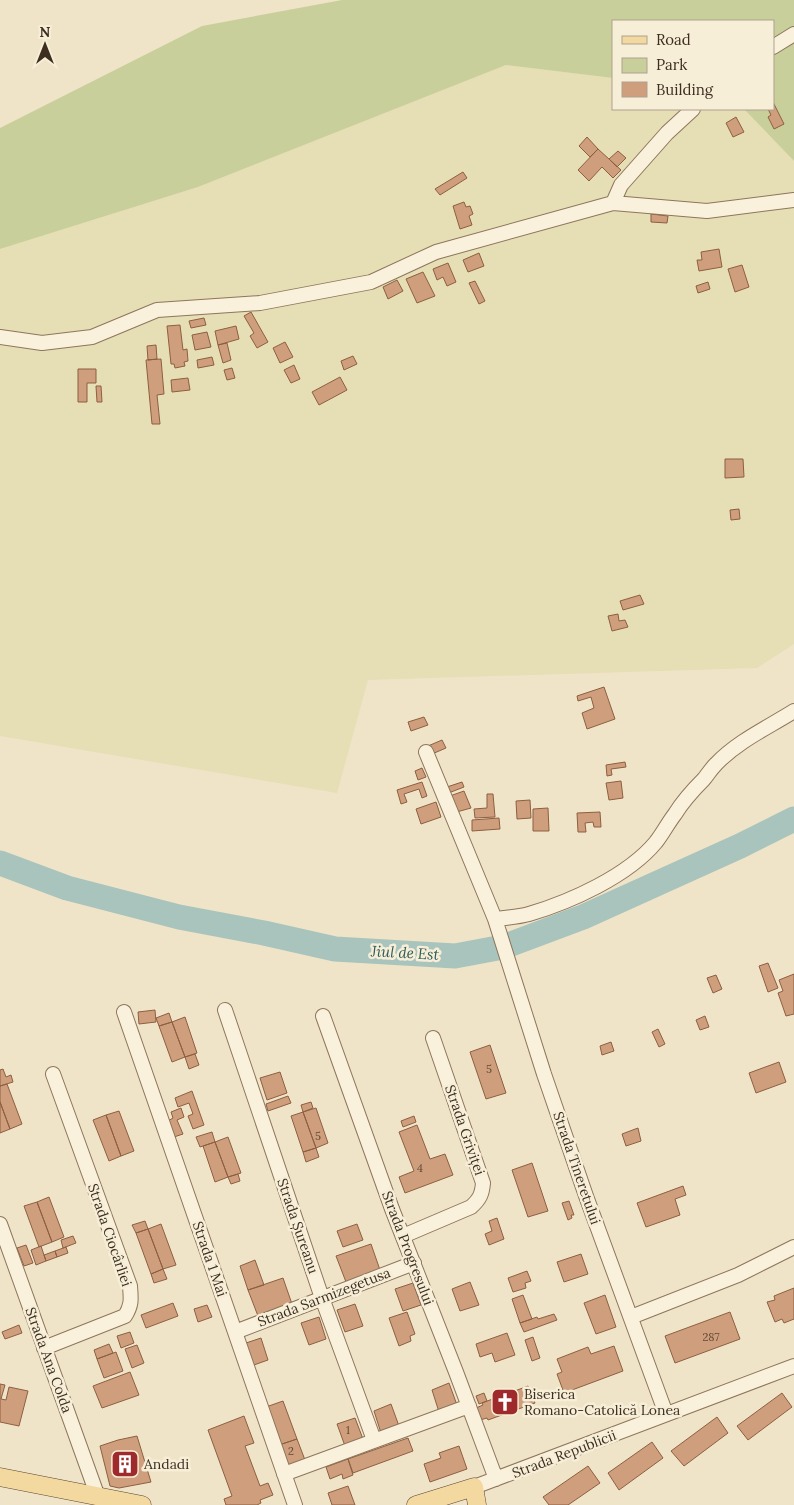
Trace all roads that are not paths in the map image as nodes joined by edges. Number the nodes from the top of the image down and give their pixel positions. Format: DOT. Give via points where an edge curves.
graph roads {
  1 [pos="794,34"];
  2 [pos="774,46"];
  3 [pos="692,110"];
  4 [pos="794,200"];
  5 [pos="613,203"];
  6 [pos="0,337"];
  7 [pos="794,712"];
  8 [pos="426,752"];
  9 [pos="496,924"];
  10 [pos="225,1010"];
  11 [pos="124,1012"];
  12 [pos="323,1016"];
  13 [pos="433,1038"];
  14 [pos="52,1074"];
  15 [pos="0,1224"];
  16 [pos="403,1236"];
  17 [pos="794,1247"];
  18 [pos="414,1263"];
  19 [pos="322,1298"];
  20 [pos="631,1317"];
  21 [pos="235,1332"];
  22 [pos="44,1348"];
  23 [pos="794,1366"];
  24 [pos="469,1406"];
  25 [pos="666,1414"];
  26 [pos="374,1440"];
  27 [pos="284,1474"];
  28 [pos="0,1477"];
  29 [pos="496,1479"];
  30 [pos="474,1487"];
  31 [pos="98,1497"];
  32 [pos="142,1505"];
  33 [pos="295,1505"];
  34 [pos="416,1505"];
  35 [pos="477,1505"];
  1 -- 2 [label="street"];
  3 -- 5 [label="street" via="621,185"];
  4 -- 5 [label="street" via="707,211"];
  5 -- 6 [label="street" via="436,252 371,282 260,302 158,310 92,337 42,343"];
  7 -- 9 [label="street" via="754,734 716,764 690,793 656,842 627,868 581,894"];
  8 -- 9 [label="street, Strada Tineretului"];
  9 -- 20 [label="street, Strada Tineretului" via="582,1186"];
  10 -- 19 [label="street, Strada Șureanu"];
  11 -- 21 [label="street, Strada 1 Mai"];
  12 -- 16 [label="street, Strada Progresului"];
  13 -- 16 [label="street, Strada Griviței" via="483,1183 482,1194 471,1207"];
  14 -- 22 [label="street, Strada Ciocârliei" via="130,1286 130,1308 125,1316"];
  15 -- 22 [label="street, Strada Ana Colda"];
  16 -- 18 [label="street, Strada Progresului"];
  17 -- 20 [label="street" via="738,1275"];
  18 -- 19 [label="street, Strada Sarmizegetusa"];
  18 -- 24 [label="street, Strada Progresului"];
  19 -- 21 [label="street, Strada Sarmizegetusa"];
  19 -- 26 [label="street, Strada Șureanu"];
  20 -- 25 [label="street, Strada Tineretului"];
  21 -- 27 [label="street, Strada 1 Mai"];
  22 -- 31 [label="street, Strada Ana Colda"];
  23 -- 25 [label="street, Strada Republicii"];
  24 -- 26 [label="street"];
  24 -- 29 [label="street, Strada Progresului"];
  25 -- 29 [label="street, Strada Republicii"];
  26 -- 27 [label="street"];
  27 -- 33 [label="street, Strada 1 Mai"];
  28 -- 31 [label="main road"];
  29 -- 30 [label="street, Strada Republicii"];
  30 -- 34 [label="main road, Strada Republicii"];
  30 -- 35 [label="main road"];
  31 -- 32 [label="main road"];
}
